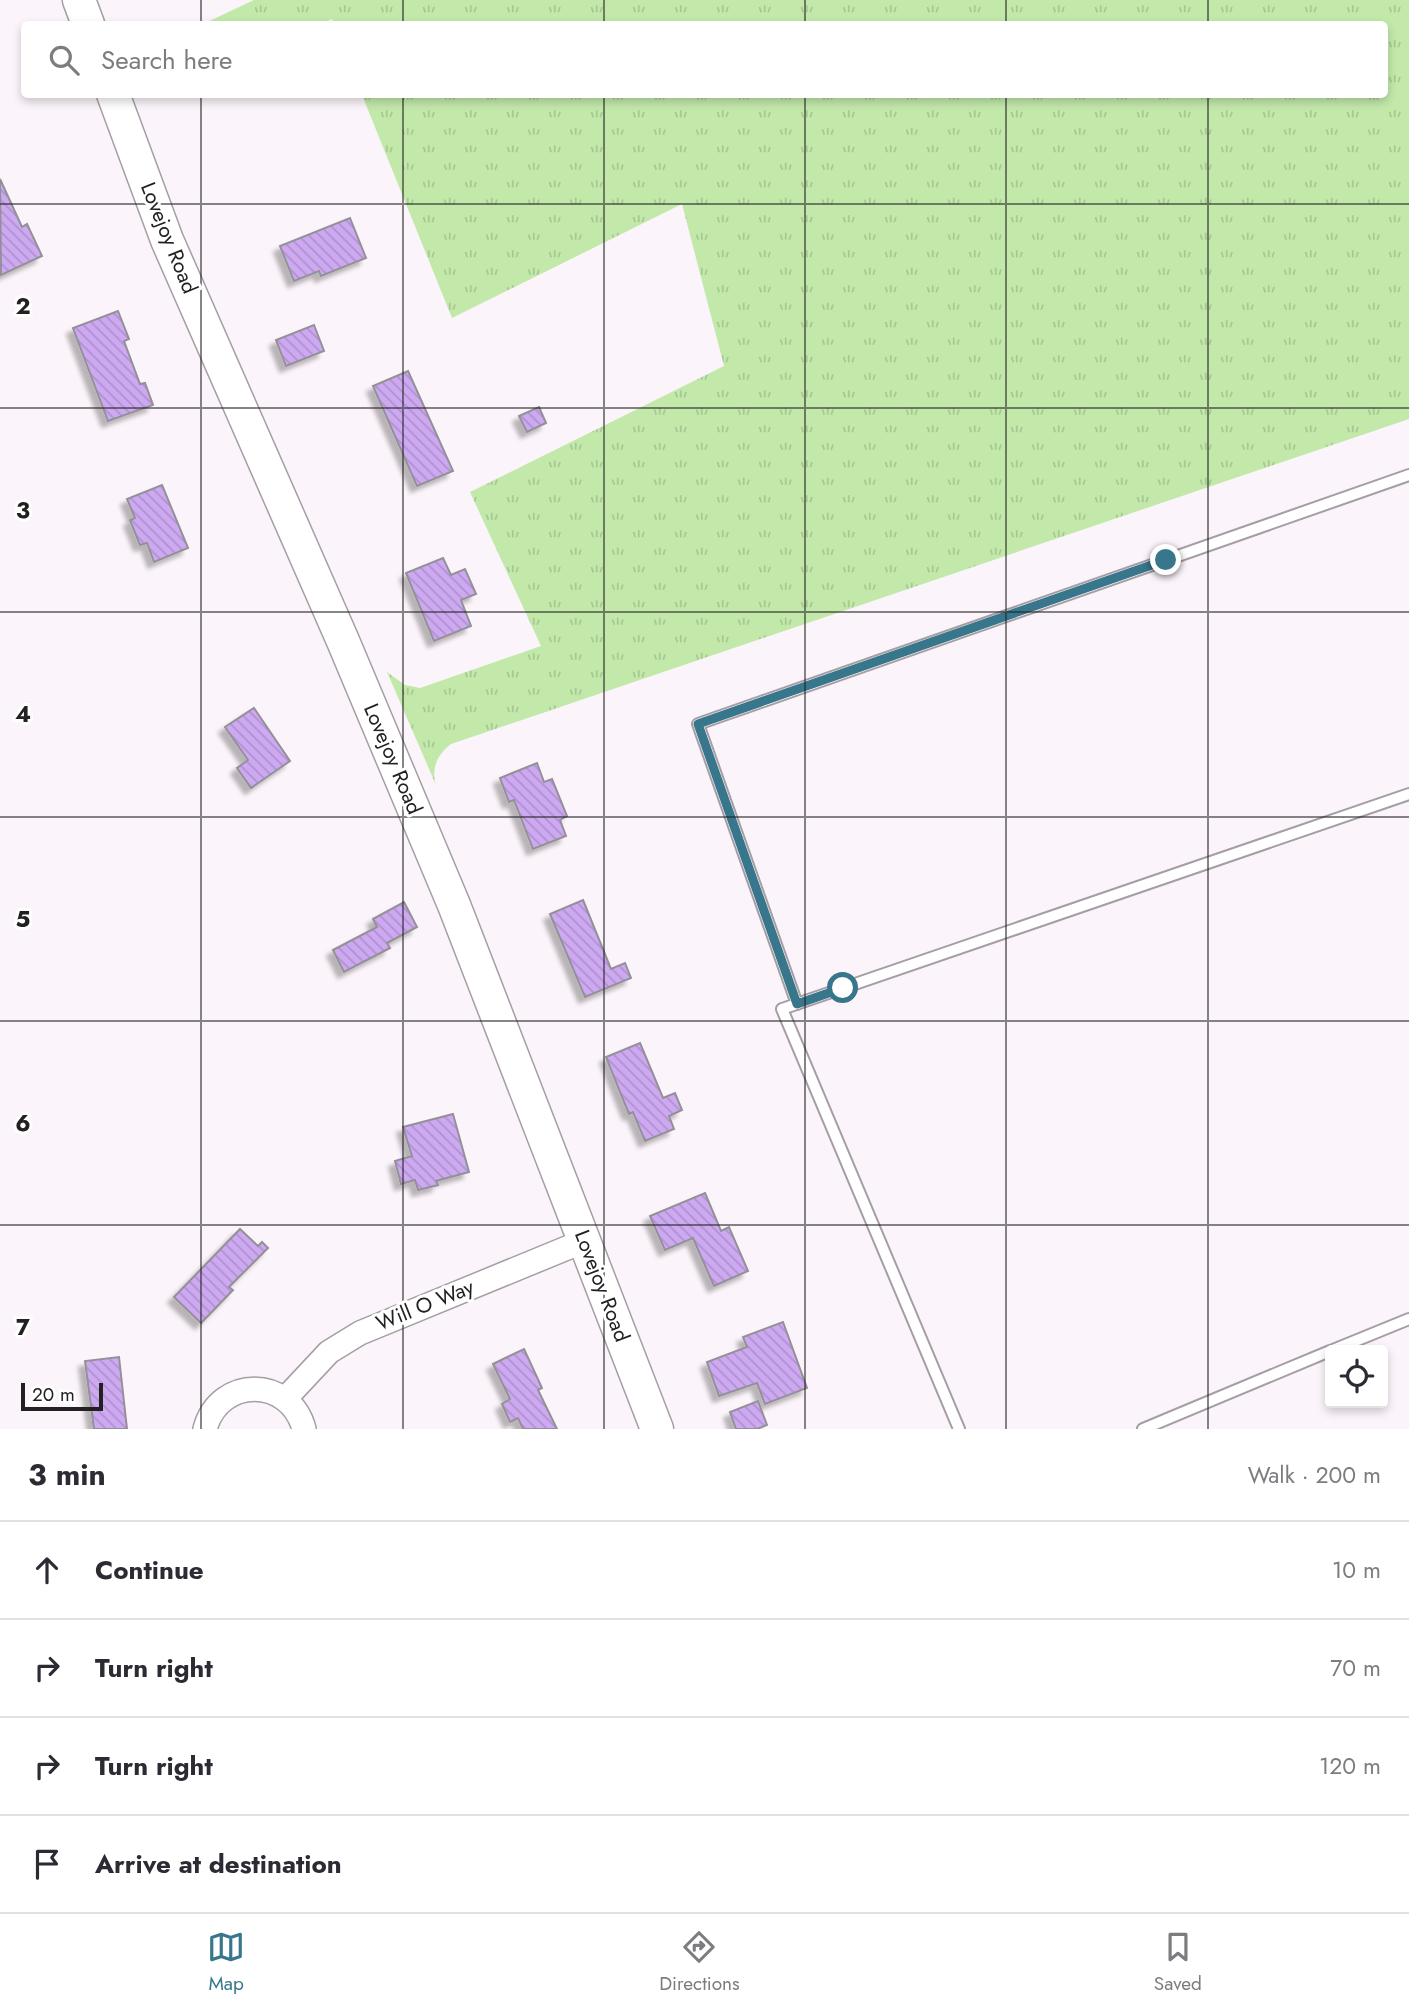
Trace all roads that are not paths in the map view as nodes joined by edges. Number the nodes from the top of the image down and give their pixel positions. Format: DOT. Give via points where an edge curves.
graph roads {
  1 [pos="79,0"];
  2 [pos="87,21"];
  3 [pos="114,98"];
  4 [pos="1409,475"];
  5 [pos="1409,794"];
  6 [pos="797,1004"];
  7 [pos="584,1241"];
  8 [pos="1409,1319"];
  9 [pos="1346,1345"];
  10 [pos="1325,1354"];
  11 [pos="285,1399"];
  12 [pos="205,1429"];
  13 [pos="304,1429"];
  14 [pos="657,1429"];
  15 [pos="959,1429"];
  16 [pos="1143,1429"];
  1 -- 2 [label="main road"];
  3 -- 7 [label="main road, Lovejoy Road" via="167,240 344,641 454,905"];
  4 -- 6 [label="lane" via="698,724"];
  5 -- 6 [label="lane"];
  6 -- 15 [label="lane" via="782,1009"];
  7 -- 11 [label="street, Will O Way" via="360,1333 322,1358"];
  7 -- 14 [label="main road, Lovejoy Road"];
  8 -- 9 [label="lane"];
  10 -- 16 [label="lane"];
  11 -- 12 [label="street" via="265,1390 243,1390 216,1407"];
  11 -- 13 [label="street"];
}
